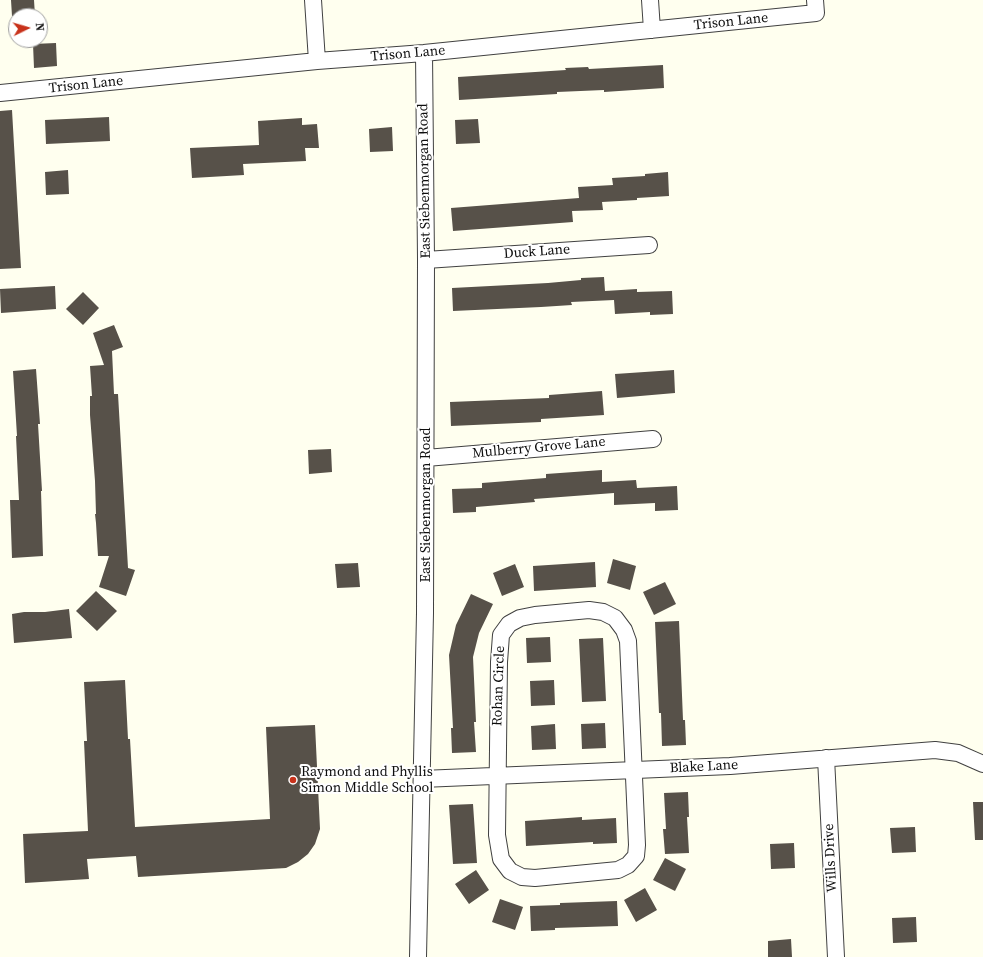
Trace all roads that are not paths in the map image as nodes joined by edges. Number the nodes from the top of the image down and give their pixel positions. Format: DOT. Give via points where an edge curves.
graph roads {
  1 [pos="313,0"];
  2 [pos="650,0"];
  3 [pos="816,6"];
  4 [pos="652,30"];
  5 [pos="424,53"];
  6 [pos="317,61"];
  7 [pos="0,93"];
  8 [pos="649,244"];
  9 [pos="426,260"];
  10 [pos="653,439"];
  11 [pos="426,458"];
  12 [pos="826,758"];
  13 [pos="983,764"];
  14 [pos="634,770"];
  15 [pos="498,777"];
  16 [pos="422,779"];
  17 [pos="418,957"];
  18 [pos="836,957"];
  1 -- 6 [label="street"];
  2 -- 4 [label="street"];
  3 -- 4 [label="street, Trison Lane"];
  4 -- 5 [label="street, Trison Lane"];
  5 -- 6 [label="street, Trison Lane"];
  5 -- 9 [label="street, East Siebenmorgan Road"];
  6 -- 7 [label="street, Trison Lane"];
  8 -- 9 [label="street, Duck Lane"];
  9 -- 11 [label="street, East Siebenmorgan Road"];
  10 -- 11 [label="street, Mulberry Grove Lane"];
  11 -- 16 [label="street, East Siebenmorgan Road"];
  12 -- 13 [label="street, Blake Lane" via="935,750 958,753"];
  12 -- 14 [label="street, Blake Lane"];
  12 -- 18 [label="street, Wills Drive"];
  14 -- 15 [label="street, Blake Lane"];
  14 -- 15 [label="street, Rohan Circle" via="637,845 636,856 628,865 618,870 535,878 522,877 510,871 501,859 498,835"];
  14 -- 15 [label="street, Rohan Circle" via="628,641 615,618 603,612 589,610 520,618 509,624 501,635"];
  15 -- 16 [label="street, Blake Lane"];
  16 -- 17 [label="street, East Siebenmorgan Road"];
}
